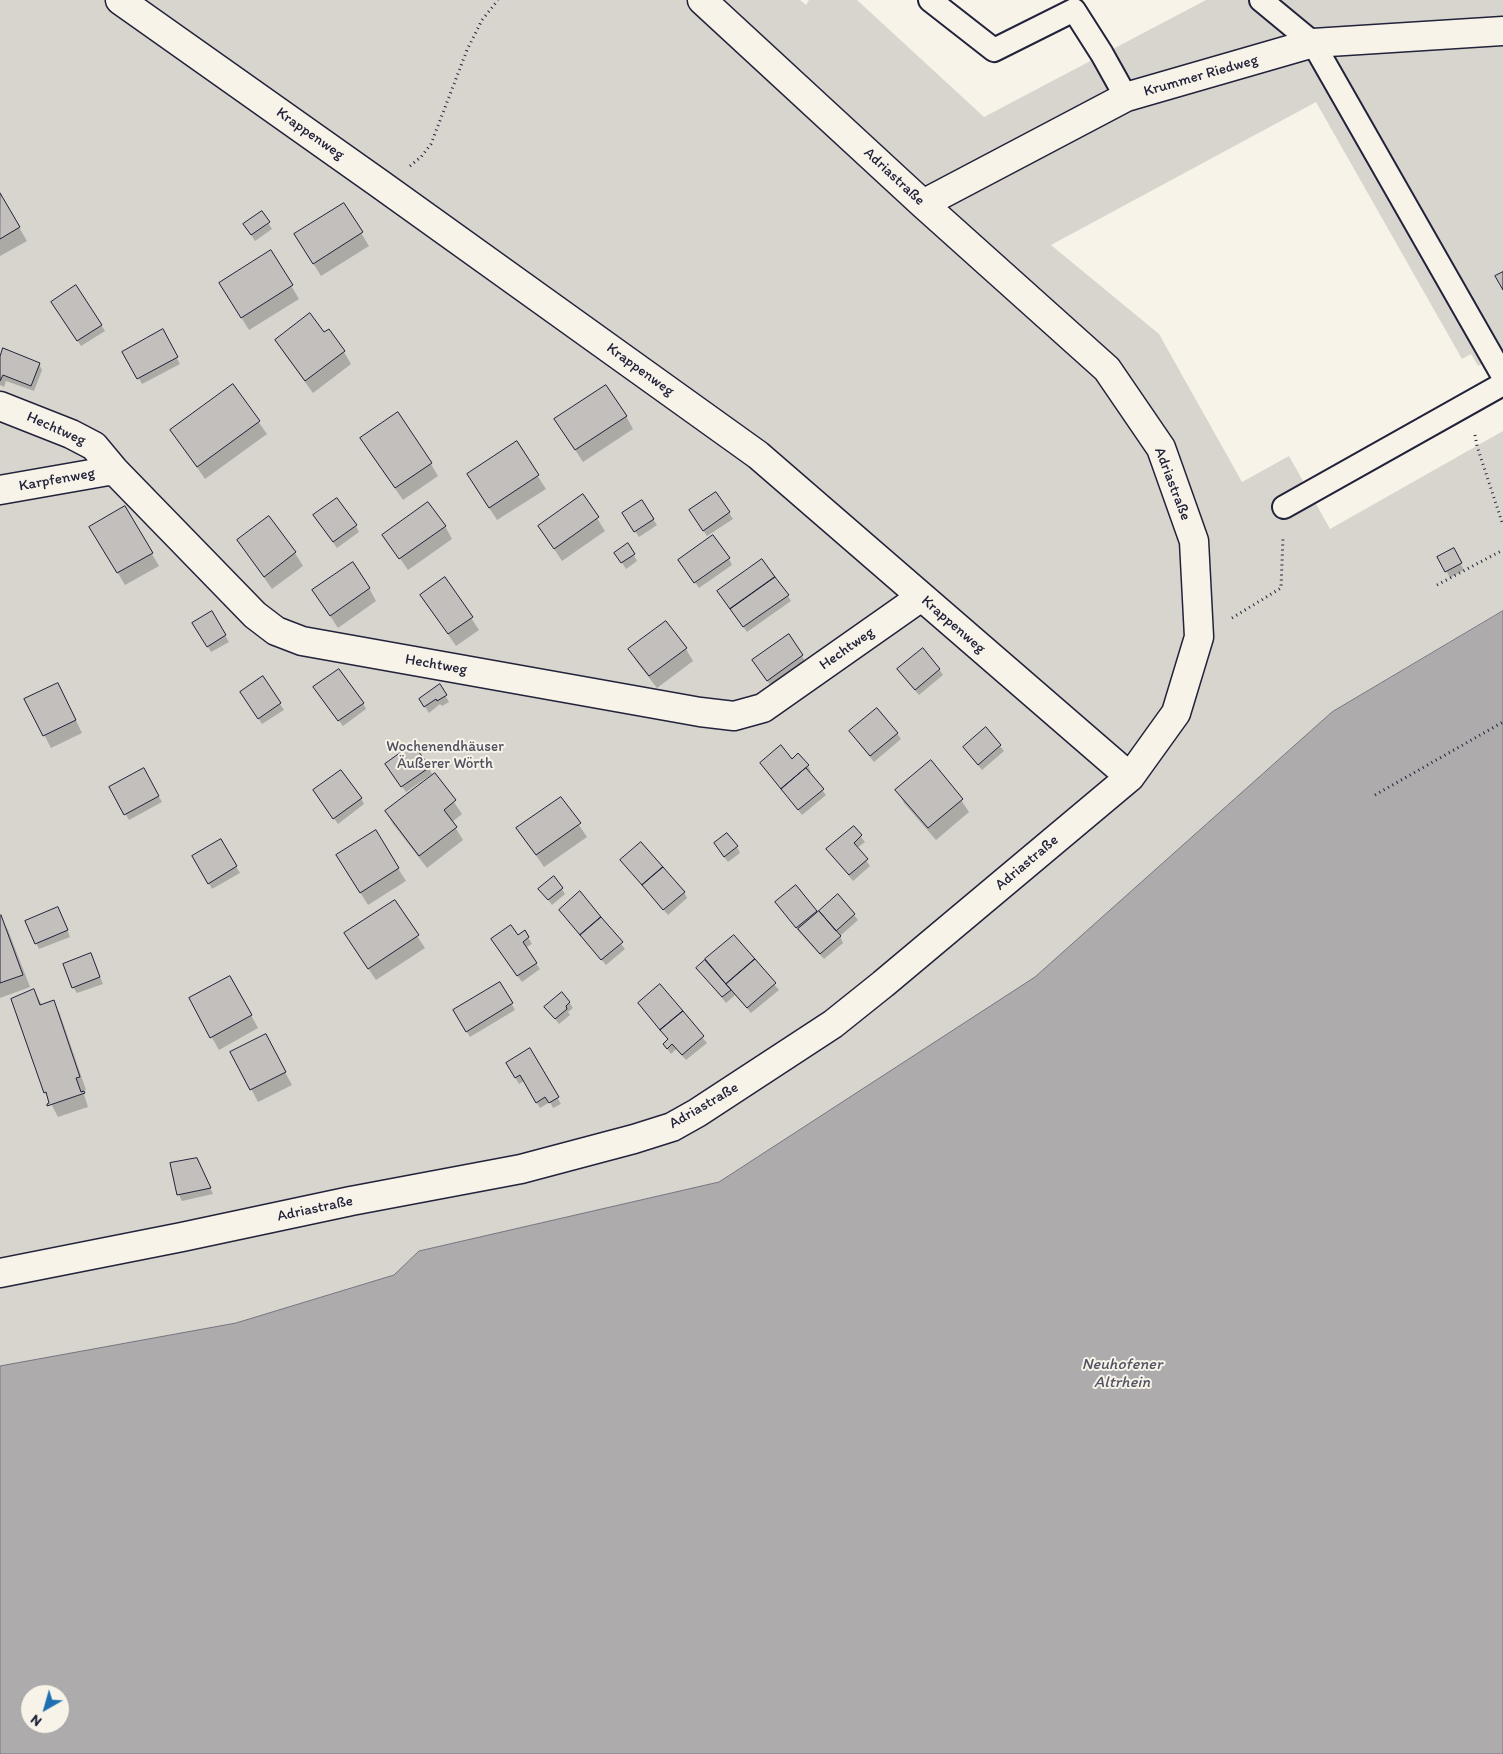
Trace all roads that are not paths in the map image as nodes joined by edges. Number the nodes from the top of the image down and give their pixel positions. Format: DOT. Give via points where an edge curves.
graph roads {
  1 [pos="120,0"];
  2 [pos="702,0"];
  3 [pos="930,0"];
  4 [pos="1261,0"];
  5 [pos="1503,31"];
  6 [pos="1314,43"];
  7 [pos="1126,97"];
  8 [pos="923,204"];
  9 [pos="1503,376"];
  10 [pos="1503,384"];
  11 [pos="0,406"];
  12 [pos="114,470"];
  13 [pos="0,490"];
  14 [pos="1284,507"];
  15 [pos="921,597"];
  16 [pos="1130,777"];
  17 [pos="0,1273"];
  1 -- 15 [label="street, Krappenweg" via="758,455"];
  2 -- 8 [label="street, Adriastraße"];
  3 -- 7 [label="lane" via="994,50 1074,10"];
  4 -- 6 [label="lane"];
  5 -- 6 [label="street, Krummer Riedweg"];
  6 -- 7 [label="street, Krummer Riedweg"];
  6 -- 9 [label="lane"];
  7 -- 8 [label="street, Krummer Riedweg"];
  8 -- 16 [label="street, Adriastraße" via="1106,369 1161,448 1194,541 1199,637 1176,713"];
  10 -- 14 [label="lane"];
  11 -- 12 [label="street, Hechtweg" via="94,446"];
  12 -- 13 [label="street, Karpfenweg"];
  12 -- 15 [label="street, Hechtweg" via="255,615 276,631 302,641 700,712 734,716 764,708"];
  15 -- 16 [label="street, Krappenweg"];
  16 -- 17 [label="street, Adriastraße" via="833,1024 672,1127 521,1169"];
}
